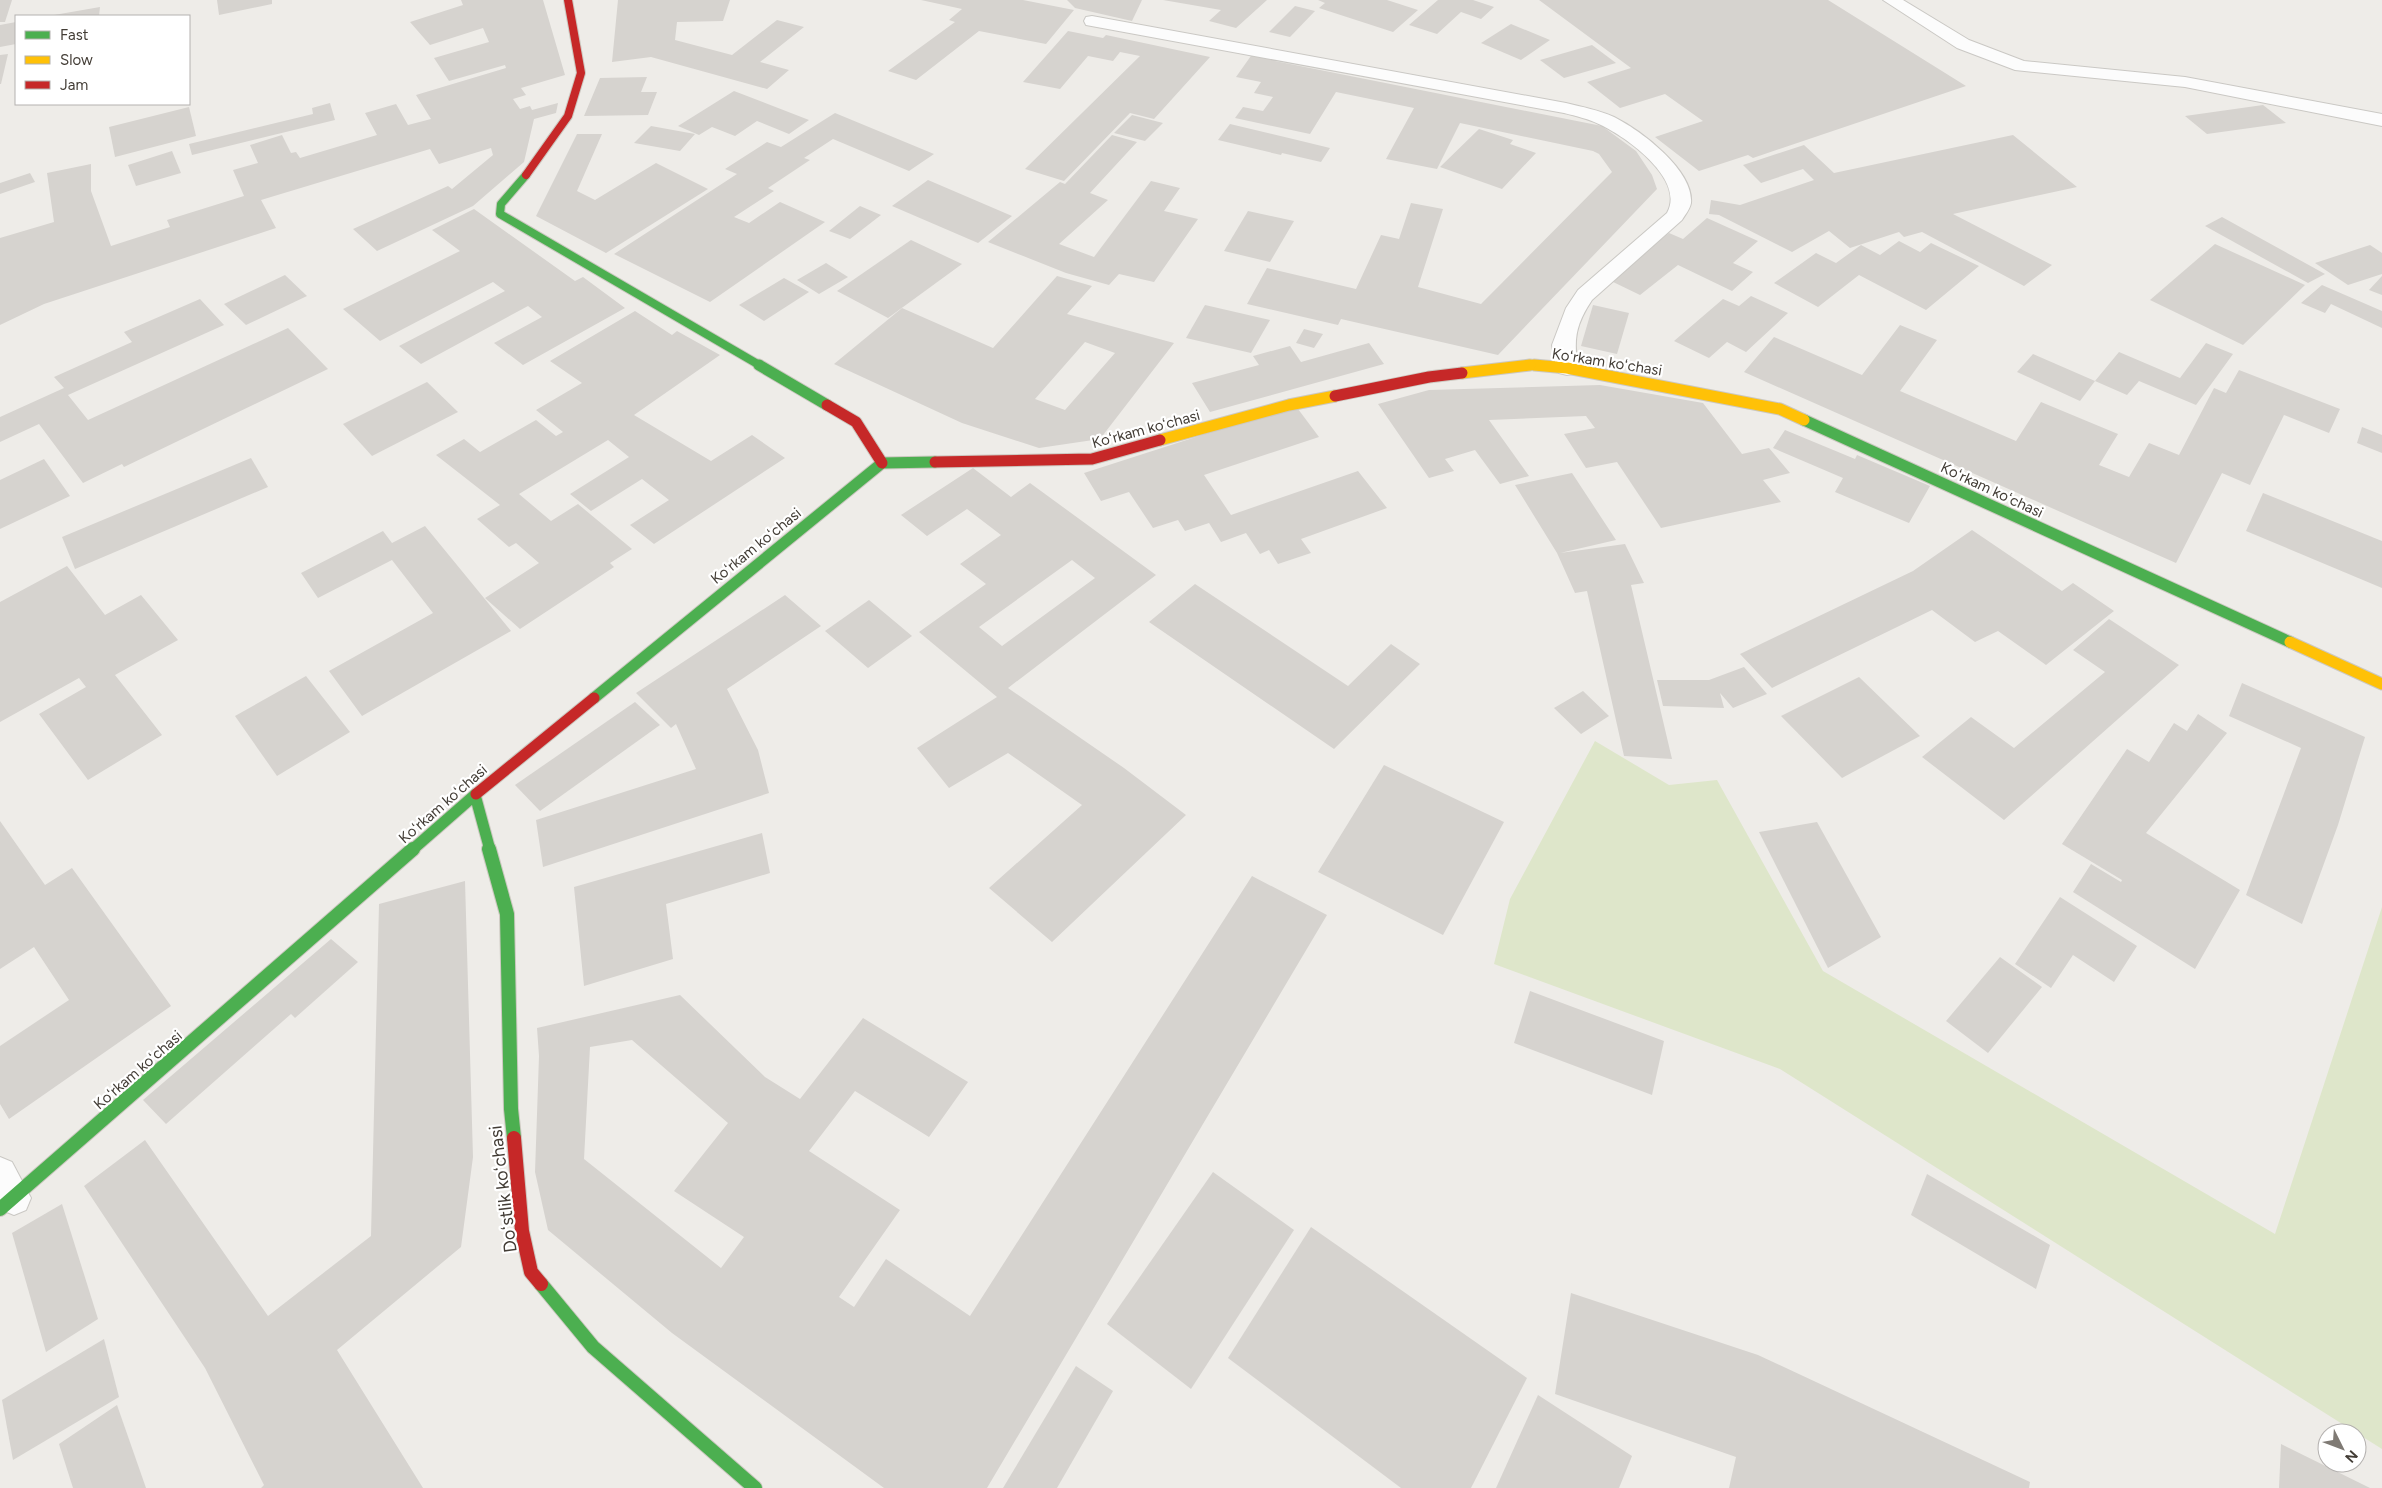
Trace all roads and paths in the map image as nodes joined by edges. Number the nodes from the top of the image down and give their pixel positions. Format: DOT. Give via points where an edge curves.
graph roads {
  1 [pos="568,0"];
  2 [pos="1890,0"];
  3 [pos="1092,21"];
  4 [pos="2382,120"];
  5 [pos="1567,368"];
  6 [pos="882,463"];
  7 [pos="2382,684"];
  8 [pos="475,795"];
  9 [pos="5,1194"];
  10 [pos="755,1488"];
  1 -- 6 [label="street" via="581,73 568,116 501,204 500,214 856,422"];
  2 -- 4 [label="lane" via="1962,44 2021,66 2185,82"];
  3 -- 5 [label="lane" via="1566,108 1625,130 1658,159 1677,184 1681,204 1675,216 1585,295 1573,313 1563,346"];
  5 -- 6 [label="street, Koʻrkam koʻchasi" via="1532,365 1429,377 1289,405 1092,459"];
  5 -- 7 [label="street, Koʻrkam koʻchasi" via="1780,409"];
  6 -- 8 [label="street, Koʻrkam koʻchasi"];
  8 -- 9 [label="street, Koʻrkam koʻchasi"];
  8 -- 10 [label="street, Doʻstlik koʻchasi" via="507,914 511,1109 522,1231 531,1272 594,1347"];
}
